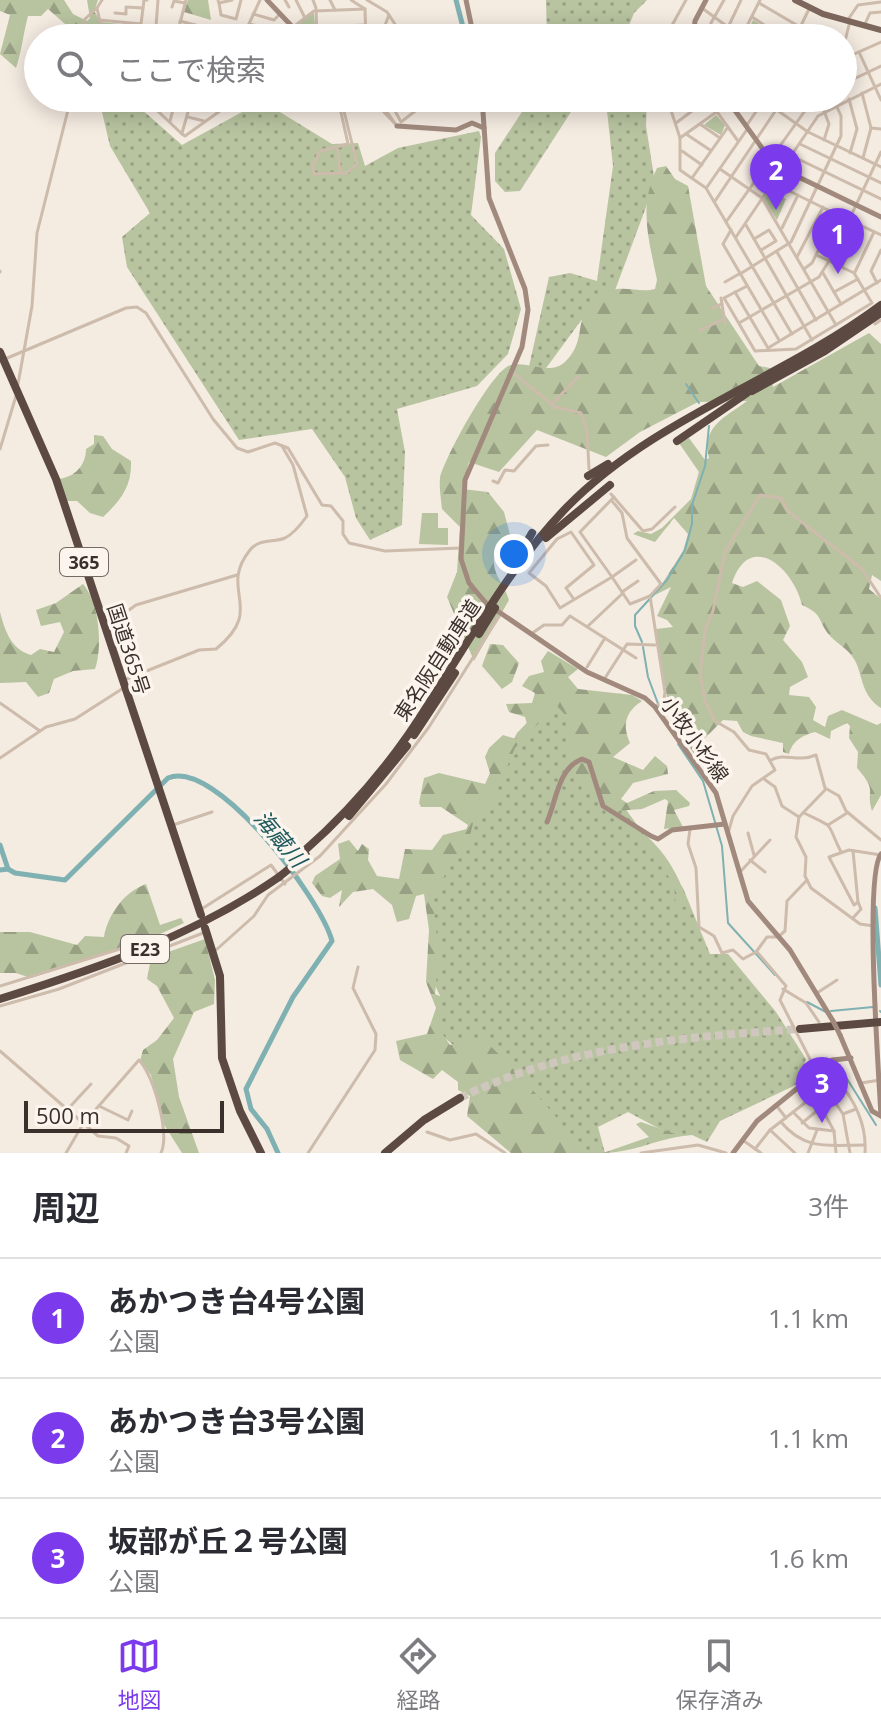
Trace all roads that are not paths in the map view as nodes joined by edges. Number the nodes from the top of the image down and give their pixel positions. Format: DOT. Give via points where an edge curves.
graph roads {
  1 [pos="102,0"];
  2 [pos="145,0"];
  3 [pos="158,0"];
  4 [pos="232,0"];
  5 [pos="241,0"];
  6 [pos="260,0"];
  7 [pos="267,0"];
  8 [pos="285,0"];
  9 [pos="296,0"];
  10 [pos="313,0"];
  11 [pos="330,0"];
  12 [pos="351,0"];
  13 [pos="367,0"];
  14 [pos="466,0"];
  15 [pos="686,0"];
  16 [pos="706,0"];
  17 [pos="724,0"];
  18 [pos="741,0"];
  19 [pos="795,0"];
  20 [pos="759,1"];
  21 [pos="186,2"];
  22 [pos="219,2"];
  23 [pos="881,2"];
  24 [pos="172,7"];
  25 [pos="289,7"];
  26 [pos="97,8"];
  27 [pos="143,8"];
  28 [pos="702,8"];
  29 [pos="809,8"];
  30 [pos="365,9"];
  31 [pos="317,10"];
  32 [pos="335,10"];
  33 [pos="881,12"];
  34 [pos="115,13"];
  35 [pos="126,14"];
  36 [pos="253,14"];
  37 [pos="280,14"];
  38 [pos="389,15"];
  39 [pos="304,16"];
  40 [pos="716,16"];
  41 [pos="752,17"];
  42 [pos="99,20"];
  43 [pos="180,21"];
  44 [pos="849,21"];
  45 [pos="125,23"];
  46 [pos="84,24"];
  47 [pos="102,24"];
  48 [pos="156,24"];
  49 [pos="179,24"];
  50 [pos="191,24"];
  51 [pos="249,24"];
  52 [pos="290,24"];
  53 [pos="294,24"];
  54 [pos="317,24"];
  55 [pos="366,24"];
  56 [pos="385,24"];
  57 [pos="395,24"];
  58 [pos="471,24"];
  59 [pos="673,24"];
  60 [pos="697,24"];
  61 [pos="713,24"];
  62 [pos="726,24"];
  63 [pos="728,24"];
  64 [pos="749,24"];
  65 [pos="763,24"];
  66 [pos="795,24"];
  67 [pos="801,24"];
  68 [pos="848,24"];
  69 [pos="864,25"];
  70 [pos="881,30"];
  71 [pos="881,42"];
  72 [pos="859,52"];
  73 [pos="881,66"];
  74 [pos="868,72"];
  75 [pos="857,77"];
  76 [pos="881,84"];
  77 [pos="875,87"];
  78 [pos="862,93"];
  79 [pos="857,95"];
  80 [pos="881,100"];
  81 [pos="67,112"];
  82 [pos="159,112"];
  83 [pos="172,112"];
  84 [pos="189,112"];
  85 [pos="218,112"];
  86 [pos="341,112"];
  87 [pos="344,112"];
  88 [pos="384,112"];
  89 [pos="387,112"];
  90 [pos="394,112"];
  91 [pos="414,112"];
  92 [pos="483,112"];
  93 [pos="673,112"];
  94 [pos="691,112"];
  95 [pos="717,112"];
  96 [pos="737,112"];
  97 [pos="756,112"];
  98 [pos="776,112"];
  99 [pos="780,112"];
  100 [pos="803,112"];
  101 [pos="823,112"];
  102 [pos="824,112"];
  103 [pos="838,112"];
  104 [pos="852,112"];
  105 [pos="188,117"];
  106 [pos="204,121"];
  107 [pos="170,122"];
  108 [pos="676,123"];
  109 [pos="794,123"];
  110 [pos="700,124"];
  111 [pos="397,126"];
  112 [pos="728,127"];
  113 [pos="747,127"];
  114 [pos="484,128"];
  115 [pos="871,128"];
  116 [pos="881,129"];
  117 [pos="808,132"];
  118 [pos="182,134"];
  119 [pos="686,134"];
  120 [pos="680,138"];
  121 [pos="720,138"];
  122 [pos="757,140"];
  123 [pos="824,140"];
  124 [pos="738,141"];
  125 [pos="800,144"];
  126 [pos="837,146"];
  127 [pos="338,148"];
  128 [pos="680,150"];
  129 [pos="711,151"];
  130 [pos="881,152"];
  131 [pos="850,153"];
  132 [pos="792,156"];
  133 [pos="770,159"];
  134 [pos="831,159"];
  135 [pos="863,159"];
  136 [pos="702,165"];
  137 [pos="876,165"];
  138 [pos="881,167"];
  139 [pos="720,169"];
  140 [pos="782,169"];
  141 [pos="825,172"];
  142 [pos="340,174"];
  143 [pos="731,177"];
  144 [pos="869,177"];
  145 [pos="692,178"];
  146 [pos="773,183"];
  147 [pos="881,183"];
  148 [pos="818,187"];
  149 [pos="706,188"];
  150 [pos="749,189"];
  151 [pos="863,190"];
  152 [pos="798,195"];
  153 [pos="762,198"];
  154 [pos="881,199"];
  155 [pos="810,201"];
  156 [pos="714,202"];
  157 [pos="856,205"];
  158 [pos="823,207"];
  159 [pos="836,214"];
  160 [pos="881,217"];
  161 [pos="849,220"];
  162 [pos="726,222"];
  163 [pos="745,224"];
  164 [pos="862,226"];
  165 [pos="781,229"];
  166 [pos="731,230"];
  167 [pos="874,232"];
  168 [pos="881,235"];
  169 [pos="736,237"];
  170 [pos="754,239"];
  171 [pos="789,244"];
  172 [pos="881,250"];
  173 [pos="760,251"];
  174 [pos="777,252"];
  175 [pos="816,255"];
  176 [pos="797,257"];
  177 [pos="765,259"];
  178 [pos="829,261"];
  179 [pos="753,266"];
  180 [pos="842,267"];
  181 [pos="804,269"];
  182 [pos="823,273"];
  183 [pos="854,273"];
  184 [pos="740,274"];
  185 [pos="858,279"];
  186 [pos="811,281"];
  187 [pos="725,282"];
  188 [pos="879,282"];
  189 [pos="747,286"];
  190 [pos="798,289"];
  191 [pos="865,291"];
  192 [pos="735,292"];
  193 [pos="834,292"];
  194 [pos="786,296"];
  195 [pos="721,298"];
  196 [pos="774,303"];
  197 [pos="724,304"];
  198 [pos="841,305"];
  199 [pos="881,305"];
  200 [pos="712,308"];
  201 [pos="761,310"];
  202 [pos="829,312"];
  203 [pos="881,313"];
  204 [pos="750,317"];
  205 [pos="816,320"];
  206 [pos="881,320"];
  207 [pos="739,323"];
  208 [pos="875,324"];
  209 [pos="836,325"];
  210 [pos="805,327"];
  211 [pos="700,330"];
  212 [pos="792,334"];
  213 [pos="812,340"];
  214 [pos="779,342"];
  215 [pos="768,349"];
  216 [pos="24,351"];
  217 [pos="2,356"];
  218 [pos="511,372"];
  219 [pos="578,377"];
  220 [pos="18,391"];
  221 [pos="747,393"];
  222 [pos="552,404"];
  223 [pos="664,432"];
  224 [pos="677,441"];
  225 [pos="548,445"];
  226 [pos="282,446"];
  227 [pos="0,449"];
  228 [pos="589,472"];
  229 [pos="493,481"];
  230 [pos="612,494"];
  231 [pos="675,507"];
  232 [pos="532,533"];
  233 [pos="546,538"];
  234 [pos="461,548"];
  235 [pos="636,560"];
  236 [pos="238,575"];
  237 [pos="612,577"];
  238 [pos="638,581"];
  239 [pos="623,593"];
  240 [pos="650,597"];
  241 [pos="573,598"];
  242 [pos="881,598"];
  243 [pos="486,603"];
  244 [pos="500,612"];
  245 [pos="483,618"];
  246 [pos="105,627"];
  247 [pos="588,627"];
  248 [pos="531,634"];
  249 [pos="605,638"];
  250 [pos="656,645"];
  251 [pos="623,650"];
  252 [pos="636,658"];
  253 [pos="587,667"];
  254 [pos="604,681"];
  255 [pos="124,684"];
  256 [pos="0,703"];
  257 [pos="657,706"];
  258 [pos="40,731"];
  259 [pos="0,758"];
  260 [pos="771,760"];
  261 [pos="764,779"];
  262 [pos="825,790"];
  263 [pos="212,812"];
  264 [pos="847,812"];
  265 [pos="804,813"];
  266 [pos="799,817"];
  267 [pos="547,822"];
  268 [pos="725,824"];
  269 [pos="828,825"];
  270 [pos="171,826"];
  271 [pos="690,829"];
  272 [pos="728,833"];
  273 [pos="748,833"];
  274 [pos="881,838"];
  275 [pos="770,840"];
  276 [pos="853,851"];
  277 [pos="841,852"];
  278 [pos="304,854"];
  279 [pos="754,855"];
  280 [pos="881,855"];
  281 [pos="750,860"];
  282 [pos="741,871"];
  283 [pos="765,872"];
  284 [pos="282,879"];
  285 [pos="807,880"];
  286 [pos="876,892"];
  287 [pos="858,902"];
  288 [pos="200,913"];
  289 [pos="853,918"];
  290 [pos="874,926"];
  291 [pos="206,930"];
  292 [pos="778,937"];
  293 [pos="755,952"];
  294 [pos="213,953"];
  295 [pos="129,963"];
  296 [pos="358,967"];
  297 [pos="878,976"];
  298 [pos="837,980"];
  299 [pos="0,986"];
  300 [pos="784,988"];
  301 [pos="817,993"];
  302 [pos="0,997"];
  303 [pos="0,1006"];
  304 [pos="819,1022"];
  305 [pos="879,1023"];
  306 [pos="800,1029"];
  307 [pos="0,1051"];
  308 [pos="851,1058"];
  309 [pos="832,1072"];
  310 [pos="817,1074"];
  311 [pos="836,1078"];
  312 [pos="880,1080"];
  313 [pos="91,1084"];
  314 [pos="862,1086"];
  315 [pos="825,1087"];
  316 [pos="815,1095"];
  317 [pos="460,1098"];
  318 [pos="880,1099"];
  319 [pos="776,1105"];
  320 [pos="99,1106"];
  321 [pos="823,1106"];
  322 [pos="856,1109"];
  323 [pos="67,1110"];
  324 [pos="132,1111"];
  325 [pos="793,1112"];
  326 [pos="843,1114"];
  327 [pos="881,1116"];
  328 [pos="786,1118"];
  329 [pos="781,1122"];
  330 [pos="802,1123"];
  331 [pos="83,1124"];
  332 [pos="770,1130"];
  333 [pos="817,1130"];
  334 [pos="834,1131"];
  335 [pos="427,1132"];
  336 [pos="741,1139"];
  337 [pos="811,1144"];
  338 [pos="836,1145"];
  339 [pos="850,1145"];
  340 [pos="865,1145"];
  341 [pos="755,1149"];
  342 [pos="671,1151"];
  343 [pos="717,1151"];
  344 [pos="66,1153"];
  345 [pos="126,1153"];
  346 [pos="161,1153"];
  347 [pos="261,1153"];
  348 [pos="308,1153"];
  349 [pos="385,1153"];
  350 [pos="505,1153"];
  351 [pos="641,1153"];
  352 [pos="726,1153"];
  353 [pos="733,1153"];
  354 [pos="761,1153"];
  355 [pos="795,1153"];
  356 [pos="808,1153"];
  357 [pos="836,1153"];
  358 [pos="850,1153"];
  359 [pos="865,1153"];
  1 -- 26 [label="street"];
  2 -- 27 [label="street"];
  3 -- 48 [label="street"];
  4 -- 22 [label="street"];
  5 -- 22 [label="street" via="236,19 221,15"];
  6 -- 36 [label="street"];
  7 -- 37 [label="main road"];
  8 -- 25 [label="street"];
  9 -- 39 [label="street"];
  10 -- 31 [label="street"];
  11 -- 32 [label="street"];
  12 -- 30 [label="street"];
  13 -- 38 [label="street"];
  14 -- 58 [label="main road"];
  15 -- 59 [label="street"];
  16 -- 28 [label="main road"];
  17 -- 40 [label="street"];
  18 -- 63 [label="street"];
  19 -- 29 [label="main road"];
  20 -- 41 [label="street"];
  20 -- 66 [label="street"];
  21 -- 24 [label="street" via="174,1"];
  21 -- 43 [label="street"];
  23 -- 44 [label="street" via="858,5"];
  26 -- 42 [label="street"];
  26 -- 46 [label="street"];
  27 -- 35 [label="street" via="126,7"];
  27 -- 45 [label="street" via="141,24"];
  28 -- 40 [label="street"];
  28 -- 60 [label="main road"];
  29 -- 44 [label="main road"];
  29 -- 67 [label="street"];
  30 -- 32 [label="street"];
  30 -- 55 [label="street"];
  31 -- 32 [label="street"];
  31 -- 39 [label="street"];
  31 -- 54 [label="street"];
  33 -- 69 [label="street" via="870,13"];
  34 -- 35 [label="street"];
  35 -- 45 [label="street"];
  36 -- 37 [label="street" via="274,20"];
  36 -- 51 [label="street"];
  37 -- 52 [label="main road"];
  38 -- 56 [label="street"];
  38 -- 57 [label="street"];
  39 -- 53 [label="street"];
  40 -- 61 [label="street"];
  40 -- 62 [label="street"];
  41 -- 64 [label="street"];
  41 -- 65 [label="street"];
  42 -- 45 [label="street"];
  42 -- 47 [label="street"];
  43 -- 49 [label="street"];
  43 -- 50 [label="street"];
  44 -- 68 [label="street"];
  44 -- 69 [label="main road"];
  69 -- 70 [label="main road"];
  71 -- 72 [label="street"];
  72 -- 74 [label="street"];
  73 -- 74 [label="street"];
  74 -- 75 [label="street"];
  74 -- 77 [label="street"];
  76 -- 77 [label="street"];
  77 -- 78 [label="street"];
  77 -- 80 [label="street"];
  78 -- 79 [label="street"];
  78 -- 115 [label="street"];
  81 -- 216 [label="street" via="37,233"];
  82 -- 107 [label="street"];
  83 -- 107 [label="street"];
  84 -- 105 [label="street"];
  85 -- 106 [label="street"];
  86 -- 127 [label="street" via="348,144"];
  87 -- 142 [label="street" via="357,163"];
  88 -- 111 [label="street"];
  89 -- 111 [label="street"];
  90 -- 91 [label="street" via="399,121"];
  92 -- 114 [label="main road"];
  93 -- 108 [label="street"];
  94 -- 108 [label="street"];
  95 -- 110 [label="street"];
  95 -- 112 [label="street"];
  96 -- 113 [label="main road"];
  97 -- 113 [label="street"];
  98 -- 122 [label="street"];
  99 -- 109 [label="street"];
  100 -- 109 [label="street"];
  101 -- 117 [label="street"];
  102 -- 123 [label="street" via="829,124"];
  103 -- 126 [label="street" via="842,125"];
  104 -- 131 [label="street" via="857,129"];
  105 -- 106 [label="street"];
  105 -- 118 [label="street"];
  106 -- 118 [label="street"];
  107 -- 118 [label="street"];
  108 -- 120 [label="street"];
  109 -- 117 [label="street"];
  109 -- 133 [label="street"];
  110 -- 119 [label="street"];
  110 -- 121 [label="street"];
  111 -- 114 [label="main road" via="456,130 472,123"];
  112 -- 121 [label="street"];
  112 -- 124 [label="street"];
  113 -- 122 [label="main road"];
  113 -- 124 [label="street"];
  114 -- 218 [label="main road" via="489,198 528,306 523,343"];
  115 -- 116 [label="street"];
  115 -- 135 [label="street"];
  117 -- 123 [label="street"];
  117 -- 125 [label="street"];
  119 -- 120 [label="street"];
  119 -- 129 [label="street"];
  120 -- 128 [label="street"];
  121 -- 129 [label="street"];
  122 -- 133 [label="main road"];
  122 -- 143 [label="street"];
  123 -- 126 [label="street"];
  124 -- 139 [label="street"];
  125 -- 132 [label="street"];
  125 -- 134 [label="street"];
  126 -- 131 [label="street"];
  126 -- 134 [label="street"];
  127 -- 142 [label="street"];
  127 -- 142 [label="street" via="320,151 312,170"];
  128 -- 136 [label="street"];
  128 -- 145 [label="street" via="680,170"];
  129 -- 136 [label="street"];
  130 -- 137 [label="street"];
  131 -- 135 [label="street"];
  132 -- 140 [label="street"];
  132 -- 141 [label="street"];
  133 -- 140 [label="main road"];
  133 -- 150 [label="street"];
  134 -- 141 [label="street"];
  134 -- 144 [label="street"];
  135 -- 137 [label="street"];
  136 -- 145 [label="street"];
  137 -- 138 [label="street"];
  137 -- 144 [label="street"];
  139 -- 143 [label="street"];
  139 -- 149 [label="street"];
  140 -- 146 [label="street"];
  140 -- 148 [label="main road"];
  141 -- 148 [label="street"];
  141 -- 151 [label="street"];
  143 -- 150 [label="street"];
  143 -- 156 [label="street"];
  144 -- 147 [label="street"];
  144 -- 151 [label="street"];
  145 -- 149 [label="street"];
  146 -- 152 [label="street"];
  146 -- 153 [label="street"];
  148 -- 155 [label="street"];
  148 -- 157 [label="main road"];
  149 -- 156 [label="street"];
  150 -- 153 [label="street"];
  150 -- 162 [label="street"];
  151 -- 154 [label="street"];
  151 -- 157 [label="street"];
  152 -- 155 [label="street"];
  152 -- 165 [label="street"];
  153 -- 163 [label="street"];
  153 -- 165 [label="street"];
  155 -- 158 [label="street"];
  155 -- 171 [label="street"];
  156 -- 162 [label="street"];
  157 -- 160 [label="main road"];
  157 -- 161 [label="street"];
  158 -- 159 [label="street"];
  158 -- 176 [label="street"];
  159 -- 161 [label="street"];
  159 -- 175 [label="street"];
  161 -- 164 [label="street"];
  161 -- 178 [label="street"];
  162 -- 166 [label="street"];
  163 -- 169 [label="street"];
  163 -- 170 [label="street"];
  164 -- 167 [label="street"];
  164 -- 180 [label="street"];
  165 -- 171 [label="street"];
  166 -- 169 [label="street"];
  166 -- 184 [label="street" via="723,244"];
  167 -- 168 [label="street"];
  167 -- 183 [label="street"];
  169 -- 179 [label="street"];
  170 -- 173 [label="street"];
  170 -- 173 [label="street" via="769,230 776,241"];
  171 -- 174 [label="street"];
  171 -- 176 [label="street"];
  172 -- 188 [label="street" via="871,271"];
  173 -- 177 [label="street"];
  174 -- 177 [label="street"];
  174 -- 190 [label="street"];
  175 -- 178 [label="street"];
  175 -- 181 [label="street"];
  176 -- 181 [label="street"];
  177 -- 179 [label="street"];
  177 -- 194 [label="street"];
  178 -- 180 [label="street"];
  178 -- 182 [label="street"];
  179 -- 184 [label="street"];
  179 -- 196 [label="street"];
  180 -- 183 [label="street"];
  181 -- 186 [label="street"];
  182 -- 186 [label="street"];
  182 -- 193 [label="street"];
  183 -- 185 [label="street"];
  184 -- 187 [label="street"];
  184 -- 189 [label="street"];
  185 -- 191 [label="street"];
  185 -- 193 [label="street"];
  186 -- 190 [label="street"];
  186 -- 202 [label="street"];
  188 -- 191 [label="street"];
  189 -- 192 [label="street"];
  189 -- 201 [label="street"];
  190 -- 194 [label="street"];
  190 -- 205 [label="street"];
  191 -- 198 [label="street"];
  191 -- 209 [label="street" via="872,304"];
  192 -- 197 [label="street" via="724,298"];
  192 -- 204 [label="street"];
  193 -- 198 [label="street"];
  194 -- 196 [label="street"];
  194 -- 210 [label="street"];
  195 -- 197 [label="street"];
  196 -- 201 [label="street"];
  196 -- 212 [label="street"];
  197 -- 200 [label="street"];
  197 -- 207 [label="street"];
  197 -- 211 [label="street" via="725,321"];
  198 -- 202 [label="street"];
  199 -- 223 [label="highway, 東名阪自動車道 / E23" via="823,345"];
  201 -- 204 [label="street"];
  201 -- 214 [label="street"];
  202 -- 205 [label="street"];
  202 -- 209 [label="street"];
  203 -- 221 [label="highway, 東名阪自動車道 / E23"];
  204 -- 207 [label="street"];
  204 -- 215 [label="street"];
  205 -- 210 [label="street"];
  206 -- 208 [label="street"];
  207 -- 215 [label="street" via="755,351"];
  209 -- 213 [label="street"];
  210 -- 212 [label="street"];
  210 -- 213 [label="street"];
  212 -- 214 [label="street"];
  213 -- 215 [label="street" via="796,349"];
  214 -- 215 [label="street"];
  216 -- 217 [label="street"];
  216 -- 220 [label="street"];
  216 -- 226 [label="street" via="137,307 232,443 248,452"];
  217 -- 220 [label="highway, 国道365号 / 365"];
  218 -- 222 [label="street"];
  218 -- 234 [label="main road" via="465,480"];
  219 -- 222 [label="street"];
  220 -- 227 [label="street"];
  220 -- 246 [label="highway, 国道365号 / 365" via="53,471"];
  221 -- 224 [label="highway"];
  221 -- 233 [label="highway, 東名阪自動車道 / E23" via="623,466"];
  222 -- 228 [label="street" via="582,415"];
  223 -- 228 [label="highway"];
  223 -- 245 [label="highway, 東名阪自動車道 / E23" via="606,471 566,507"];
  225 -- 229 [label="street" via="536,446 514,471 505,470 498,483"];
  226 -- 234 [label="street" via="322,505 331,506 343,521 349,543 385,551"];
  226 -- 236 [label="street" via="307,516 286,537 255,545"];
  230 -- 231 [label="street" via="643,531"];
  230 -- 233 [label="highway"];
  230 -- 237 [label="street" via="580,532"];
  230 -- 240 [label="street" via="627,538 661,584"];
  232 -- 245 [label="highway"];
  233 -- 278 [label="highway, 東名阪自動車道 / E23" via="388,772"];
  234 -- 243 [label="main road" via="469,583"];
  235 -- 237 [label="street"];
  236 -- 246 [label="street" via="136,605"];
  236 -- 255 [label="street" via="242,618 221,645 194,651"];
  237 -- 239 [label="street"];
  237 -- 241 [label="street"];
  238 -- 239 [label="street"];
  239 -- 240 [label="street" via="630,604"];
  239 -- 247 [label="street"];
  240 -- 250 [label="street"];
  241 -- 241 [label="street" via="560,608 546,586 529,573 558,538 571,532 594,565 566,588"];
  242 -- 260 [label="street" via="862,569 789,512 781,498 760,495 725,552 704,632 700,674 715,721 749,750"];
  244 -- 248 [label="main road, 小牧小杉線"];
  244 -- 284 [label="street" via="394,775 301,872"];
  245 -- 278 [label="highway, 東名阪自動車道 / E23" via="397,751"];
  246 -- 255 [label="highway, 国道365号 / 365"];
  247 -- 248 [label="street" via="569,616 562,625 544,625"];
  247 -- 249 [label="street"];
  248 -- 254 [label="main road, 小牧小杉線"];
  249 -- 251 [label="street"];
  249 -- 253 [label="street"];
  250 -- 251 [label="street" via="630,643"];
  250 -- 257 [label="street" via="665,692"];
  251 -- 252 [label="street"];
  251 -- 254 [label="street"];
  254 -- 257 [label="main road, 小牧小杉線"];
  255 -- 258 [label="street" via="75,719"];
  255 -- 270 [label="highway, 国道365号 / 365"];
  256 -- 258 [label="street"];
  257 -- 268 [label="main road, 小牧小杉線" via="712,786"];
  258 -- 259 [label="street"];
  260 -- 261 [label="street" via="775,773"];
  260 -- 262 [label="street" via="803,761 816,755"];
  261 -- 266 [label="street" via="775,786 782,806"];
  261 -- 272 [label="street" via="752,786"];
  262 -- 264 [label="street" via="839,796"];
  262 -- 265 [label="street"];
  263 -- 270 [label="street"];
  264 -- 269 [label="street"];
  264 -- 274 [label="street"];
  265 -- 266 [label="street"];
  265 -- 269 [label="street"];
  266 -- 285 [label="street" via="797,839"];
  267 -- 271 [label="main road" via="553,795 582,759 589,762 609,811 658,839 672,830"];
  268 -- 271 [label="main road"];
  268 -- 272 [label="main road, 小牧小杉線"];
  269 -- 277 [label="street"];
  270 -- 288 [label="highway, 国道365号 / 365"];
  271 -- 293 [label="street" via="699,927 714,936 722,953 733,950 743,959"];
  272 -- 282 [label="main road, 小牧小杉線"];
  273 -- 279 [label="street"];
  275 -- 279 [label="street"];
  276 -- 277 [label="street"];
  276 -- 280 [label="street"];
  276 -- 287 [label="street"];
  277 -- 287 [label="street" via="829,860 848,886 849,898 854,905"];
  278 -- 284 [label="highway, 東名阪自動車道 / E23, bridge"];
  279 -- 281 [label="street"];
  280 -- 286 [label="main road" via="874,867"];
  281 -- 282 [label="street"];
  281 -- 283 [label="street"];
  282 -- 292 [label="main road, 小牧小杉線" via="748,901"];
  284 -- 288 [label="street" via="271,865"];
  284 -- 294 [label="street" via="254,916"];
  284 -- 302 [label="highway, 東名阪自動車道 / E23" via="168,939 97,968"];
  285 -- 289 [label="street"];
  285 -- 292 [label="street" via="788,899 785,931"];
  286 -- 290 [label="main road"];
  287 -- 289 [label="street" via="861,911"];
  289 -- 290 [label="street"];
  290 -- 297 [label="main road"];
  291 -- 294 [label="highway"];
  291 -- 295 [label="street"];
  292 -- 293 [label="street" via="767,937"];
  292 -- 301 [label="main road, 小牧小杉線"];
  293 -- 300 [label="street"];
  294 -- 347 [label="highway" via="220,982 222,1058"];
  295 -- 299 [label="street, bridge" via="123,948"];
  295 -- 303 [label="street"];
  296 -- 348 [label="street" via="353,988 376,1034 375,1050"];
  297 -- 305 [label="main road"];
  298 -- 301 [label="street"];
  300 -- 304 [label="street" via="806,1003"];
  300 -- 310 [label="street" via="780,1000"];
  301 -- 308 [label="main road, 小牧小杉線, bridge"];
  305 -- 306 [label="highway"];
  305 -- 312 [label="main road"];
  307 -- 323 [label="street"];
  308 -- 310 [label="main road" via="833,1059"];
  308 -- 314 [label="main road, 小牧小杉線"];
  309 -- 311 [label="street"];
  310 -- 315 [label="street"];
  310 -- 319 [label="main road"];
  311 -- 315 [label="street"];
  311 -- 322 [label="street"];
  312 -- 314 [label="street"];
  312 -- 318 [label="main road"];
  313 -- 323 [label="street"];
  314 -- 318 [label="main road" via="872,1100"];
  314 -- 327 [label="main road, 小牧小杉線" via="872,1111"];
  315 -- 316 [label="street"];
  315 -- 326 [label="street"];
  316 -- 321 [label="street"];
  316 -- 325 [label="street"];
  317 -- 349 [label="highway"];
  318 -- 327 [label="main road"];
  319 -- 328 [label="street"];
  319 -- 336 [label="main road"];
  320 -- 324 [label="street" via="128,1120"];
  320 -- 331 [label="street"];
  320 -- 346 [label="street" via="139,1060 150,1072 166,1143"];
  321 -- 330 [label="street"];
  321 -- 334 [label="street"];
  322 -- 326 [label="street"];
  322 -- 340 [label="street"];
  323 -- 331 [label="street"];
  325 -- 328 [label="street"];
  325 -- 330 [label="street"];
  326 -- 339 [label="street"];
  328 -- 329 [label="street"];
  329 -- 332 [label="street"];
  329 -- 337 [label="street" via="798,1140"];
  330 -- 333 [label="street"];
  331 -- 344 [label="street"];
  331 -- 345 [label="street" via="102,1138 125,1143"];
  332 -- 341 [label="street"];
  332 -- 355 [label="street"];
  333 -- 334 [label="street"];
  333 -- 337 [label="street"];
  334 -- 338 [label="street"];
  335 -- 350 [label="street" via="450,1140 476,1134"];
  336 -- 341 [label="street"];
  336 -- 353 [label="main road"];
  337 -- 338 [label="street"];
  337 -- 356 [label="street"];
  338 -- 339 [label="street"];
  338 -- 357 [label="street"];
  339 -- 340 [label="street"];
  339 -- 358 [label="street"];
  340 -- 359 [label="street"];
  341 -- 354 [label="street"];
  342 -- 343 [label="street" via="701,1145"];
  342 -- 351 [label="street"];
  343 -- 352 [label="street"];
}
